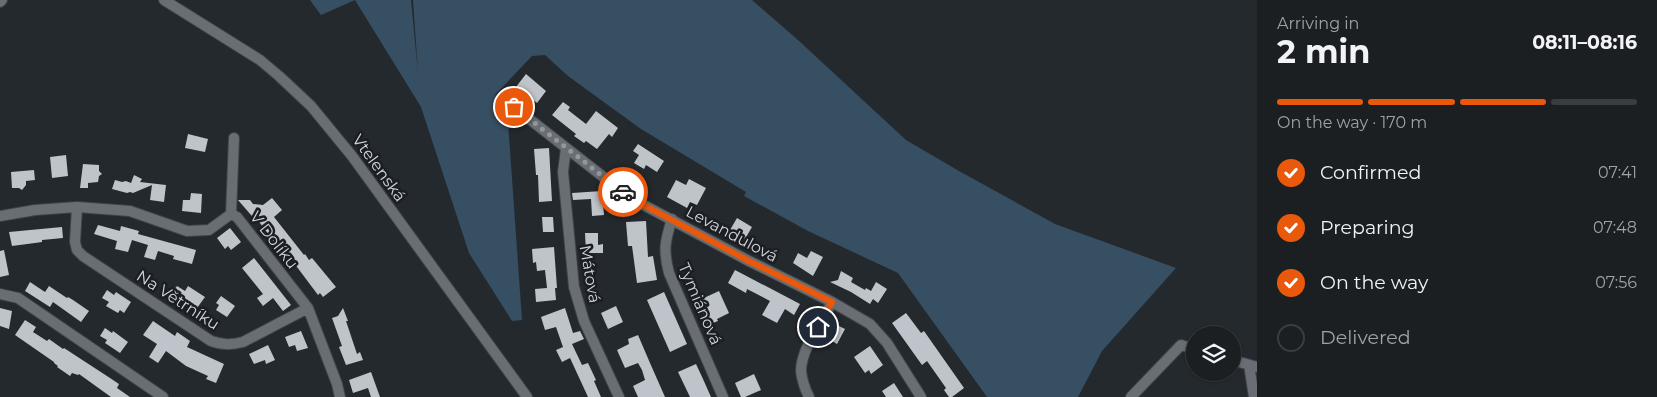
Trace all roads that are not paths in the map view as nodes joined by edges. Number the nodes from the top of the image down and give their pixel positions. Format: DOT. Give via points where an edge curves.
graph roads {
  1 [pos="164,0"];
  2 [pos="514,107"];
  3 [pos="234,138"];
  4 [pos="566,148"];
  5 [pos="77,207"];
  6 [pos="231,214"];
  7 [pos="0,216"];
  8 [pos="672,219"];
  9 [pos="0,294"];
  10 [pos="832,302"];
  11 [pos="308,308"];
  12 [pos="1186,346"];
  13 [pos="1253,366"];
  14 [pos="163,397"];
  15 [pos="340,397"];
  16 [pos="527,397"];
  17 [pos="619,397"];
  18 [pos="723,397"];
  19 [pos="809,397"];
  20 [pos="922,397"];
  21 [pos="1131,397"];
  22 [pos="1254,397"];
  1 -- 16 [label="street, Vtelenská" via="260,60 312,106"];
  2 -- 4 [label="street, Levandulová"];
  3 -- 6 [label="street"];
  4 -- 8 [label="street, Levandulová" via="620,190"];
  4 -- 17 [label="street, Mátová" via="563,172 574,287 584,321"];
  5 -- 6 [label="street, V Dolíku" via="130,211 187,231 209,230"];
  5 -- 7 [label="street, V Dolíku"];
  5 -- 11 [label="street, Na Větrníku" via="77,250 211,341 221,345 243,342"];
  6 -- 11 [label="street, V Dolíku" via="237,217"];
  8 -- 10 [label="street, Levandulová"];
  8 -- 18 [label="street, Tymiánová" via="666,238 665,256 669,273"];
  9 -- 14 [label="street" via="18,298"];
  10 -- 19 [label="street" via="803,357 801,370"];
  10 -- 20 [label="street, Levandulová" via="870,324 887,343"];
  11 -- 15 [label="street, V Dolíku"];
  12 -- 21 [label="street" via="1181,345"];
  13 -- 22 [label="street"];
}
